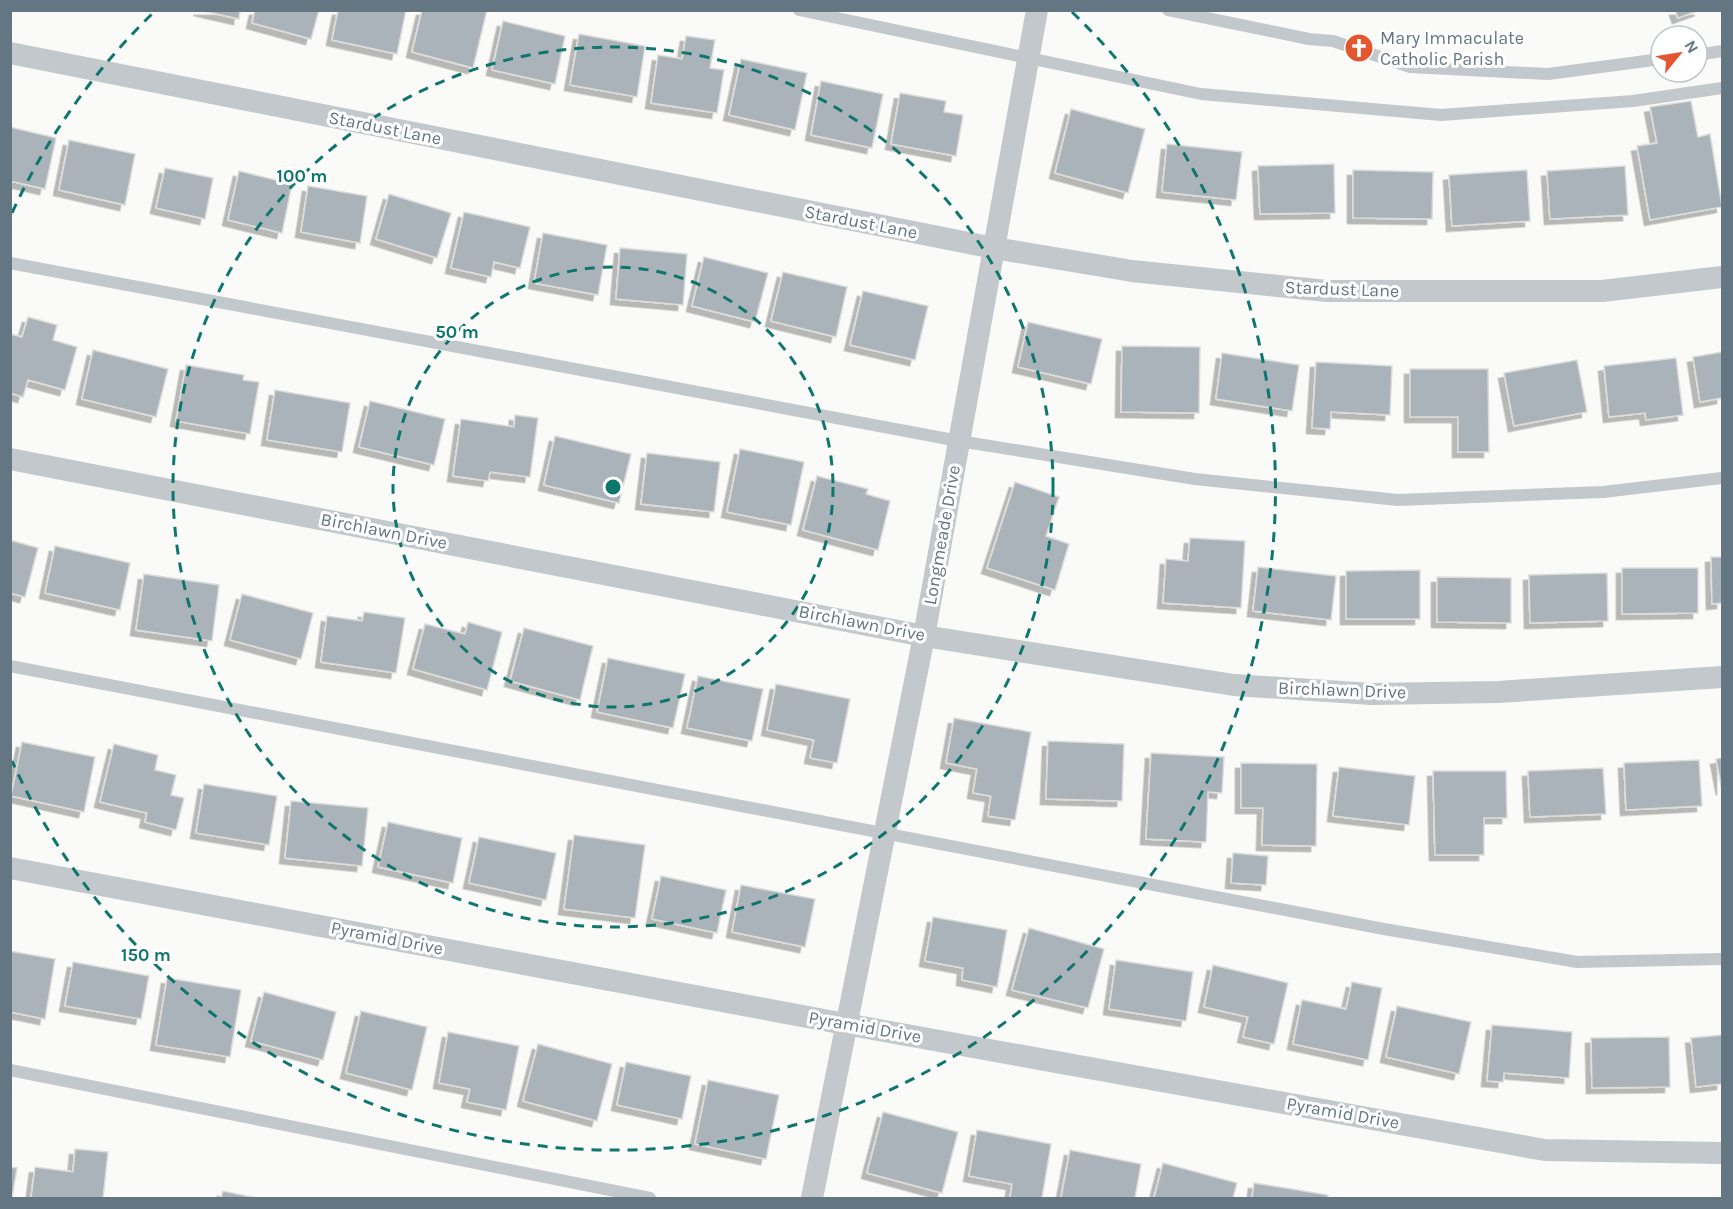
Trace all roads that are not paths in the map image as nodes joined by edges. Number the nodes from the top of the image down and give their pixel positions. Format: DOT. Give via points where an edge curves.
graph roads {
  1 [pos="799,10"];
  2 [pos="1037,10"];
  3 [pos="1168,10"];
  4 [pos="10,54"];
  5 [pos="1029,57"];
  6 [pos="1649,61"];
  7 [pos="1722,88"];
  8 [pos="994,248"];
  9 [pos="10,263"];
  10 [pos="1722,277"];
  11 [pos="959,441"];
  12 [pos="10,459"];
  13 [pos="1722,478"];
  14 [pos="924,636"];
  15 [pos="10,666"];
  16 [pos="1722,677"];
  17 [pos="885,833"];
  18 [pos="10,868"];
  19 [pos="1722,959"];
  20 [pos="845,1024"];
  21 [pos="10,1070"];
  22 [pos="1722,1153"];
  23 [pos="650,1198"];
  24 [pos="812,1198"];
  1 -- 5 [label="lane"];
  2 -- 5 [label="street, Longmeade Drive"];
  3 -- 6 [label="lane" via="1333,41 1410,67 1548,74"];
  4 -- 8 [label="street, Stardust Lane"];
  5 -- 7 [label="lane" via="1202,94 1441,115 1634,101"];
  5 -- 8 [label="street, Longmeade Drive"];
  8 -- 10 [label="street, Stardust Lane" via="1132,272 1327,291 1602,291"];
  8 -- 11 [label="street, Longmeade Drive"];
  9 -- 11 [label="lane"];
  11 -- 13 [label="lane" via="1195,478 1398,500 1603,492"];
  11 -- 14 [label="street, Longmeade Drive"];
  12 -- 14 [label="street, Birchlawn Drive"];
  14 -- 16 [label="street, Birchlawn Drive" via="1234,685 1372,694 1498,692"];
  14 -- 17 [label="street, Longmeade Drive"];
  15 -- 17 [label="lane"];
  17 -- 19 [label="lane" via="1577,962"];
  17 -- 20 [label="street, Longmeade Drive"];
  18 -- 20 [label="street, Pyramid Drive"];
  20 -- 22 [label="street, Pyramid Drive" via="1545,1150"];
  20 -- 24 [label="street, Longmeade Drive"];
  21 -- 23 [label="lane"];
}
